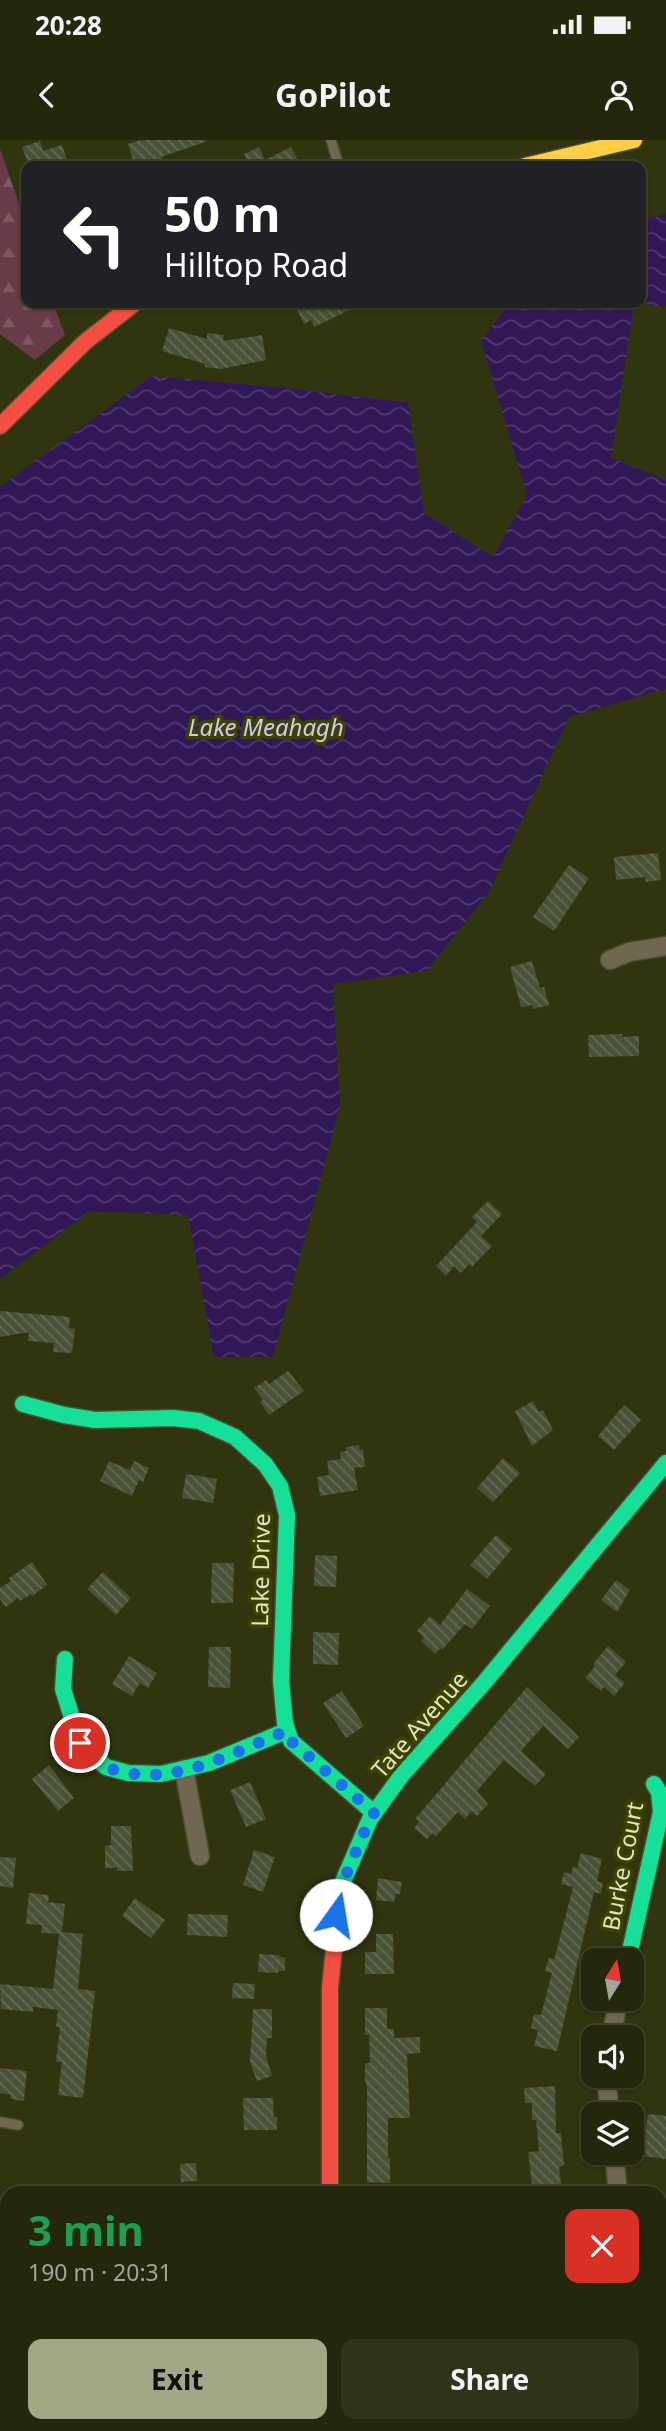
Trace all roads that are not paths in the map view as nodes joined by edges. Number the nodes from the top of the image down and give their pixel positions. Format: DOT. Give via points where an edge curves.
graph roads {
  1 [pos="331,140"];
  2 [pos="634,140"];
  3 [pos="337,161"];
  4 [pos="546,161"];
  5 [pos="129,308"];
  6 [pos="0,426"];
  7 [pos="666,946"];
  8 [pos="610,960"];
  9 [pos="23,1405"];
  10 [pos="666,1463"];
  11 [pos="65,1659"];
  12 [pos="286,1731"];
  13 [pos="184,1769"];
  14 [pos="654,1784"];
  15 [pos="374,1813"];
  16 [pos="200,1856"];
  17 [pos="631,1948"];
  18 [pos="0,2122"];
  19 [pos="18,2125"];
  20 [pos="615,2165"];
  21 [pos="330,2186"];
  22 [pos="617,2186"];
  1 -- 3 [label="lane"];
  2 -- 4 [label="street"];
  5 -- 6 [label="street" via="85,342"];
  7 -- 8 [label="street"];
  9 -- 12 [label="street, Lake Drive" via="59,1416 107,1421 185,1418 219,1428 258,1455 284,1498 288,1532 281,1636"];
  10 -- 15 [label="street, Tate Avenue"];
  11 -- 13 [label="street" via="63,1689 80,1743 92,1756 106,1767 128,1773"];
  12 -- 13 [label="street"];
  12 -- 15 [label="street" via="291,1741"];
  13 -- 16 [label="street"];
  14 -- 17 [label="street, Burke Court" via="661,1812"];
  15 -- 21 [label="street, Tate Avenue" via="342,1884 336,1915 330,1988"];
  18 -- 19 [label="lane"];
  20 -- 22 [label="street"];
}
